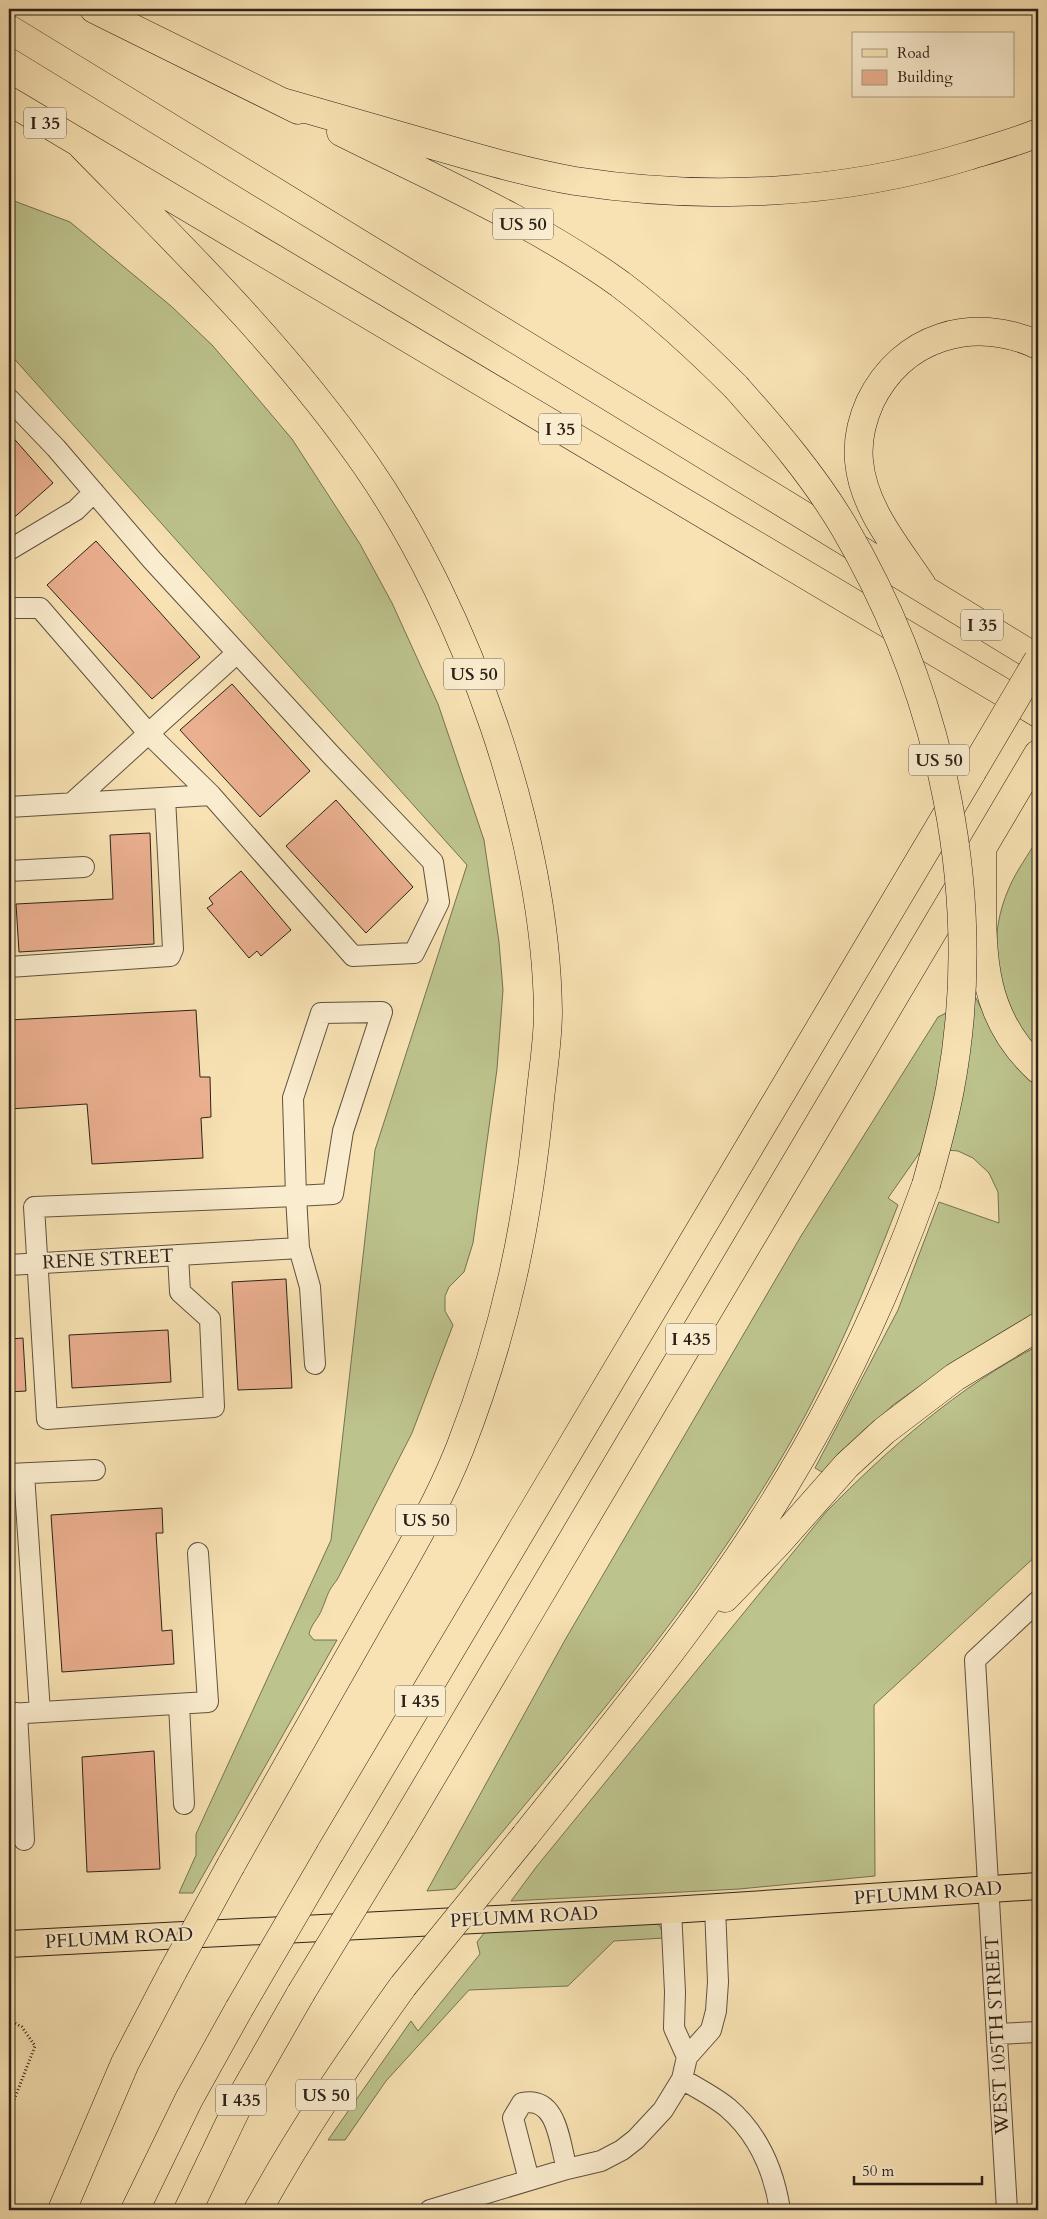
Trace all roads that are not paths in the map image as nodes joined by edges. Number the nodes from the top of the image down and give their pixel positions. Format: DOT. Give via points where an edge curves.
graph roads {
  1 [pos="94,9"];
  2 [pos="9,29"];
  3 [pos="9,101"];
  4 [pos="282,102"];
  5 [pos="1038,133"];
  6 [pos="82,146"];
  7 [pos="1038,345"];
  8 [pos="9,399"];
  9 [pos="94,492"];
  10 [pos="9,550"];
  11 [pos="926,592"];
  12 [pos="9,608"];
  13 [pos="237,653"];
  14 [pos="1038,660"];
  15 [pos="1038,713"];
  16 [pos="150,734"];
  17 [pos="1038,754"];
  18 [pos="211,795"];
  19 [pos="170,798"];
  20 [pos="72,803"];
  21 [pos="9,807"];
  22 [pos="982,850"];
  23 [pos="84,867"];
  24 [pos="9,871"];
  25 [pos="9,967"];
  26 [pos="1038,1068"];
  27 [pos="296,1196"];
  28 [pos="299,1248"];
  29 [pos="178,1255"];
  30 [pos="37,1263"];
  31 [pos="9,1265"];
  32 [pos="1038,1327"];
  33 [pos="315,1364"];
  34 [pos="95,1470"];
  35 [pos="16,1474"];
  36 [pos="198,1553"];
  37 [pos="1038,1601"];
  38 [pos="667,1658"];
  39 [pos="186,1704"];
  40 [pos="40,1712"];
  41 [pos="13,1714"];
  42 [pos="184,1804"];
  43 [pos="24,1840"];
  44 [pos="1038,1886"];
  45 [pos="988,1889"];
  46 [pos="715,1907"];
  47 [pos="671,1910"];
  48 [pos="9,1944"];
  49 [pos="1038,2032"];
  50 [pos="998,2034"];
  51 [pos="687,2057"];
  52 [pos="682,2079"];
  53 [pos="567,2168"];
  54 [pos="529,2180"];
  55 [pos="62,2210"];
  56 [pos="135,2210"];
  57 [pos="188,2210"];
  58 [pos="258,2210"];
  59 [pos="430,2210"];
  60 [pos="780,2210"];
  61 [pos="1007,2210"];
  1 -- 4 [label="highway, US 50"];
  2 -- 11 [label="highway, I 35"];
  3 -- 6 [label="highway, I 35"];
  4 -- 5 [label="highway" via="527,171 574,181 699,193 811,188 872,180 934,166"];
  4 -- 38 [label="highway, US 50, bridge" via="510,216 568,250 619,284 695,346 736,387 803,466 844,526 878,590 910,664 925,703 935,743 946,788 955,850 962,956 950,1088 926,1185 881,1304 837,1392 757,1529"];
  6 -- 15 [label="highway, I 35"];
  6 -- 55 [label="highway, US 50, bridge" via="247,315 293,369 369,470 422,561 477,681 509,773 534,874 548,1016 528,1203 518,1259 493,1356 458,1451 436,1501 173,1971 125,2063"];
  7 -- 11 [label="highway" via="991,331 937,338 901,360 876,390 866,410 861,428 859,461 868,498"];
  8 -- 9 [label="street"];
  9 -- 10 [label="street" via="76,510"];
  9 -- 13 [label="street"];
  11 -- 14 [label="highway, I 35"];
  12 -- 16 [label="street" via="40,608"];
  13 -- 16 [label="street"];
  13 -- 18 [label="street" via="433,862 439,902 414,953 353,956"];
  14 -- 56 [label="highway, I 435, bridge" via="239,2009 189,2099"];
  16 -- 18 [label="street"];
  16 -- 20 [label="street"];
  17 -- 22 [label="highway, I 435"];
  18 -- 19 [label="street"];
  19 -- 20 [label="street"];
  19 -- 25 [label="street" via="174,949 170,956"];
  20 -- 21 [label="street"];
  22 -- 26 [label="highway" via="987,983 1008,1036"];
  22 -- 57 [label="highway, I 435, bridge" via="301,1993 245,2091"];
  23 -- 24 [label="street"];
  27 -- 27 [label="street" via="333,1194 343,1131 382,1012 321,1013 293,1098"];
  27 -- 28 [label="street"];
  27 -- 30 [label="street" via="34,1207"];
  28 -- 29 [label="street, RENE STREET"];
  28 -- 33 [label="street" via="310,1287"];
  29 -- 30 [label="street, RENE STREET"];
  29 -- 30 [label="street" via="180,1292 210,1319 214,1407 47,1419"];
  30 -- 31 [label="street, RENE STREET"];
  32 -- 38 [label="highway" via="962,1372 884,1431"];
  34 -- 35 [label="street"];
  35 -- 40 [label="street"];
  36 -- 39 [label="street" via="208,1702"];
  37 -- 45 [label="street, WEST 105TH STREET" via="974,1660"];
  38 -- 58 [label="highway, US 50, bridge" via="403,1986 338,2077"];
  39 -- 40 [label="street"];
  39 -- 42 [label="street"];
  40 -- 41 [label="street"];
  41 -- 43 [label="street"];
  44 -- 45 [label="main road, PFLUMM ROAD"];
  45 -- 46 [label="main road, PFLUMM ROAD"];
  45 -- 50 [label="street, WEST 105TH STREET"];
  46 -- 47 [label="main road, PFLUMM ROAD"];
  46 -- 51 [label="street" via="716,2011 711,2030"];
  47 -- 48 [label="main road, PFLUMM ROAD"];
  47 -- 51 [label="street" via="674,2028"];
  49 -- 50 [label="street"];
  50 -- 61 [label="street, WEST 105TH STREET"];
  51 -- 52 [label="street"];
  52 -- 53 [label="street" via="663,2110 622,2150 601,2161"];
  52 -- 60 [label="street" via="728,2108 754,2137 777,2189"];
  53 -- 54 [label="street"];
  53 -- 54 [label="street" via="551,2113 542,2104 533,2101 522,2103 513,2118"];
  54 -- 59 [label="street"];
}
